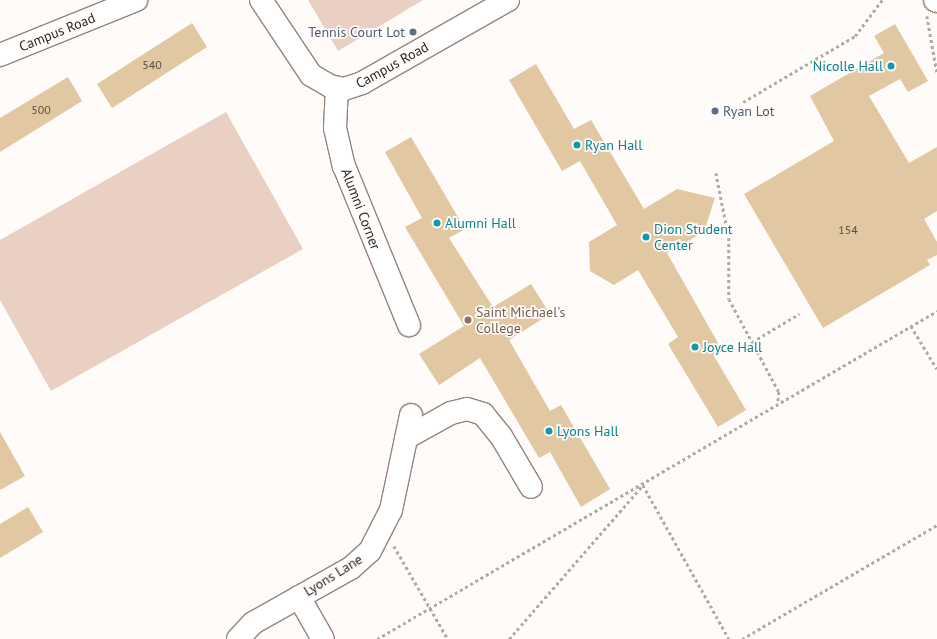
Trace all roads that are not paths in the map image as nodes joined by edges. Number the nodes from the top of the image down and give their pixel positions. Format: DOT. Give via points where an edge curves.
graph roads {
  1 [pos="136,0"];
  2 [pos="261,0"];
  3 [pos="508,0"];
  4 [pos="0,55"];
  5 [pos="337,88"];
  6 [pos="409,325"];
  7 [pos="411,415"];
  8 [pos="406,438"];
  9 [pos="531,487"];
  10 [pos="299,597"];
  11 [pos="238,639"];
  12 [pos="324,639"];
  1 -- 4 [label="street, Campus Road"];
  2 -- 5 [label="street, Campus Road" via="311,75"];
  3 -- 5 [label="street, Campus Road" via="357,85"];
  5 -- 6 [label="street, Alumni Corner" via="335,128 344,166"];
  7 -- 8 [label="street, Lyons Lane"];
  8 -- 9 [label="street" via="451,413 467,409 483,414 501,436"];
  8 -- 10 [label="street, Lyons Lane" via="391,510 379,538 360,561"];
  10 -- 11 [label="street, Lyons Lane" via="253,623"];
  10 -- 12 [label="street"];
}
